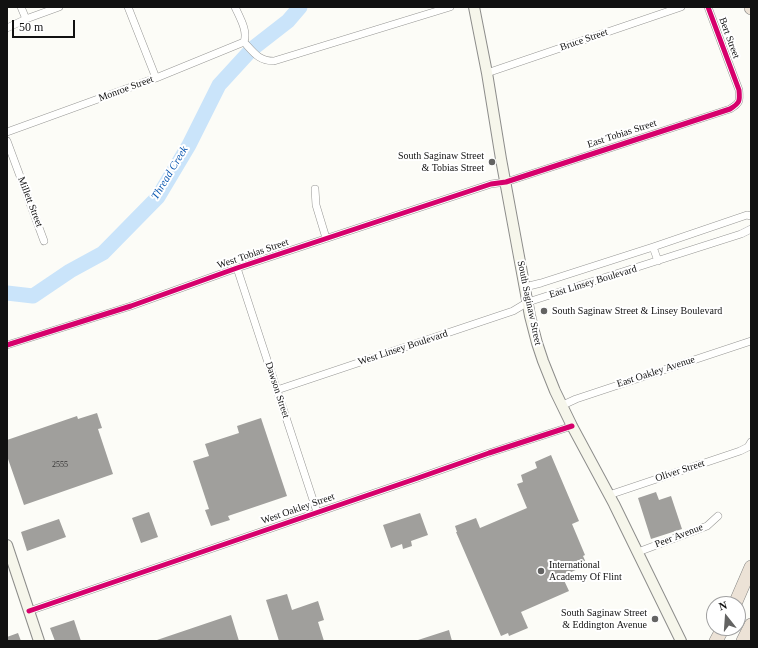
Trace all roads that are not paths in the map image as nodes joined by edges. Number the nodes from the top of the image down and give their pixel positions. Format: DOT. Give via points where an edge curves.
graph roads {
  1 [pos="21,7"];
  2 [pos="59,7"];
  3 [pos="128,7"];
  4 [pos="235,7"];
  5 [pos="450,7"];
  6 [pos="474,7"];
  7 [pos="681,7"];
  8 [pos="708,7"];
  9 [pos="26,19"];
  10 [pos="10,27"];
  11 [pos="244,42"];
  12 [pos="487,73"];
  13 [pos="156,78"];
  14 [pos="740,99"];
  15 [pos="7,132"];
  16 [pos="7,141"];
  17 [pos="506,182"];
  18 [pos="315,189"];
  19 [pos="751,216"];
  20 [pos="751,230"];
  21 [pos="326,238"];
  22 [pos="44,241"];
  23 [pos="653,247"];
  24 [pos="658,262"];
  25 [pos="237,268"];
  26 [pos="525,287"];
  27 [pos="528,302"];
  28 [pos="751,341"];
  29 [pos="7,346"];
  30 [pos="277,390"];
  31 [pos="563,405"];
  32 [pos="572,426"];
  33 [pos="750,444"];
  34 [pos="609,495"];
  35 [pos="317,512"];
  36 [pos="718,516"];
  37 [pos="7,545"];
  38 [pos="638,552"];
  39 [pos="751,568"];
  40 [pos="739,596"];
  41 [pos="29,611"];
  42 [pos="751,625"];
  43 [pos="40,641"];
  44 [pos="681,641"];
  45 [pos="743,641"];
  1 -- 9 [label="street"];
  2 -- 9 [label="street"];
  3 -- 13 [label="street"];
  4 -- 11 [label="street" via="245,32"];
  5 -- 11 [label="street" via="274,61 256,56"];
  6 -- 12 [label="main road, South Saginaw Street"];
  7 -- 12 [label="street, Bruce Street"];
  8 -- 14 [label="street, Bert Street" via="739,90"];
  9 -- 10 [label="street"];
  11 -- 13 [label="street, Monroe Street"];
  12 -- 17 [label="main road, South Saginaw Street"];
  13 -- 15 [label="street, Monroe Street"];
  14 -- 17 [label="street, East Tobias Street" via="737,105 730,109"];
  16 -- 22 [label="street, Millett Street"];
  17 -- 21 [label="street, West Tobias Street" via="491,184"];
  17 -- 26 [label="main road, South Saginaw Street"];
  18 -- 21 [label="street" via="316,205"];
  19 -- 23 [label="street, East Linsey Boulevard" via="747,215"];
  20 -- 24 [label="street, East Linsey Boulevard"];
  21 -- 25 [label="street, West Tobias Street"];
  23 -- 24 [label="street"];
  23 -- 26 [label="street, East Linsey Boulevard"];
  24 -- 27 [label="street, East Linsey Boulevard"];
  25 -- 29 [label="street, West Tobias Street"];
  25 -- 30 [label="street, Dawson Street"];
  26 -- 27 [label="main road, South Saginaw Street"];
  27 -- 30 [label="street, West Linsey Boulevard" via="513,311"];
  27 -- 31 [label="main road, South Saginaw Street" via="543,360"];
  28 -- 31 [label="street, East Oakley Avenue"];
  30 -- 35 [label="street, Dawson Street"];
  31 -- 32 [label="main road, South Saginaw Street"];
  32 -- 34 [label="main road, South Saginaw Street"];
  32 -- 35 [label="street, West Oakley Street"];
  33 -- 34 [label="street, Oliver Street" via="748,448 740,451"];
  34 -- 38 [label="main road, South Saginaw Street"];
  35 -- 41 [label="street, West Oakley Street"];
  36 -- 38 [label="street, Peer Avenue" via="706,526"];
  37 -- 41 [label="main road"];
  38 -- 44 [label="main road, South Saginaw Street"];
  39 -- 40 [label="highway"];
  41 -- 43 [label="main road"];
  42 -- 45 [label="highway"];
}
